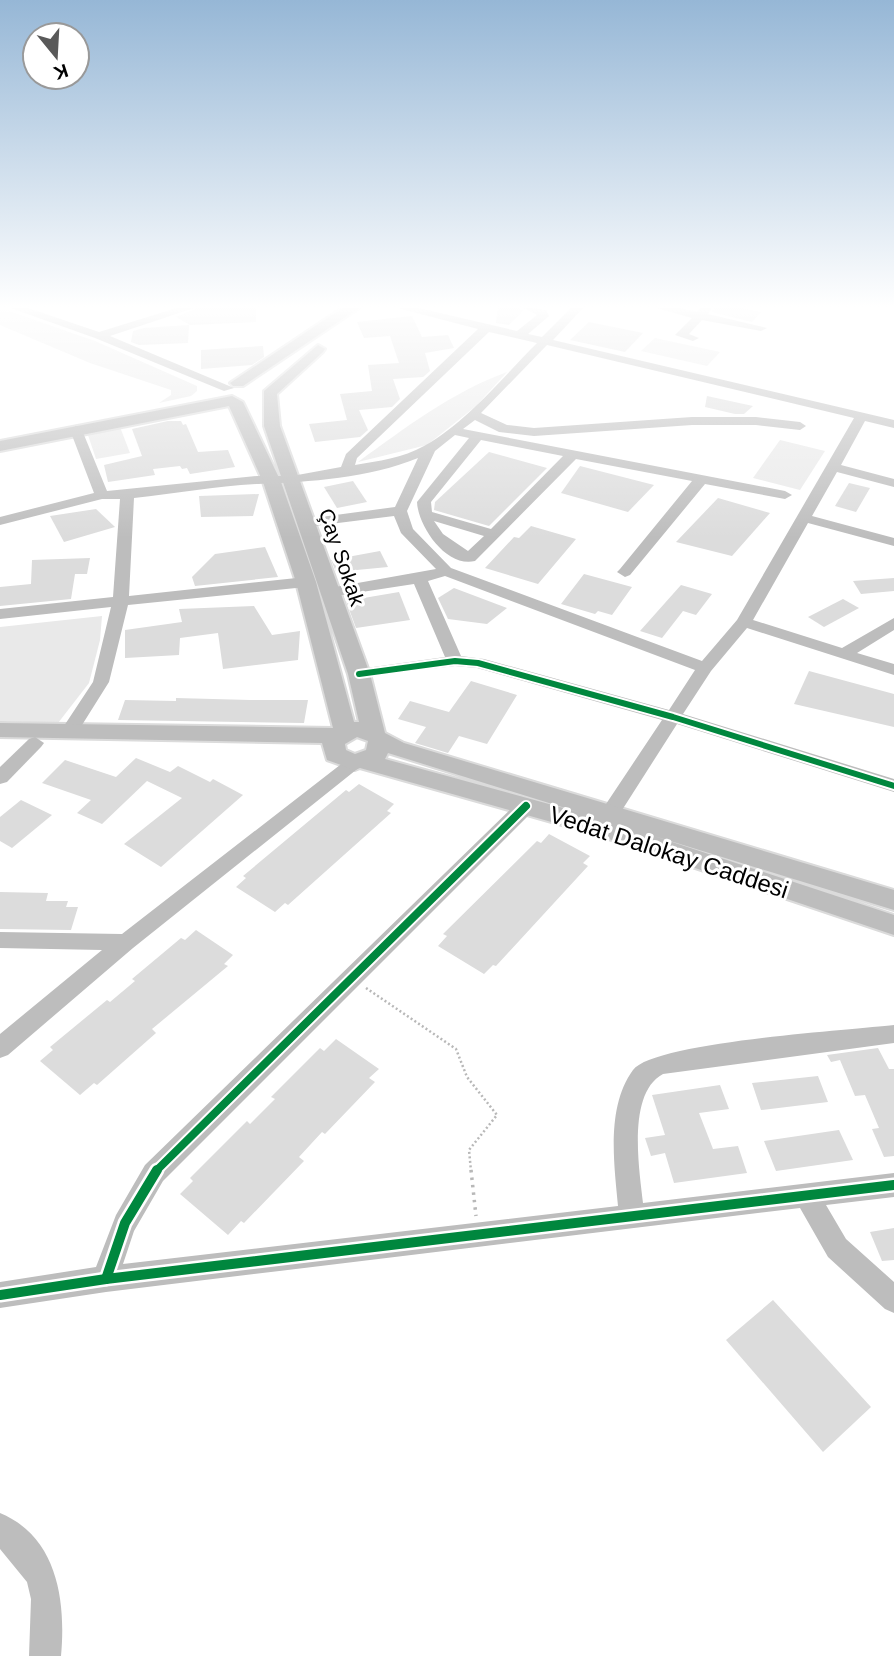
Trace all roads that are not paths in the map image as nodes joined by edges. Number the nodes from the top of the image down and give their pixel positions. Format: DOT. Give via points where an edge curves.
graph roads {
  1 [pos="209,383"];
  2 [pos="246,383"];
  3 [pos="280,383"];
  4 [pos="428,383"];
  5 [pos="502,383"];
  6 [pos="721,383"];
  7 [pos="232,393"];
  8 [pos="271,393"];
  9 [pos="473,414"];
  10 [pos="862,416"];
  11 [pos="894,424"];
  12 [pos="800,426"];
  13 [pos="76,430"];
  14 [pos="454,431"];
  15 [pos="0,437"];
  16 [pos="477,437"];
  17 [pos="0,446"];
  18 [pos="429,449"];
  19 [pos="574,453"];
  20 [pos="399,461"];
  21 [pos="421,467"];
  22 [pos="832,467"];
  23 [pos="347,470"];
  24 [pos="701,479"];
  25 [pos="292,480"];
  26 [pos="272,482"];
  27 [pos="894,483"];
  28 [pos="102,495"];
  29 [pos="127,495"];
  30 [pos="785,495"];
  31 [pos="400,511"];
  32 [pos="424,514"];
  33 [pos="804,518"];
  34 [pos="0,521"];
  35 [pos="306,523"];
  36 [pos="494,534"];
  37 [pos="894,542"];
  38 [pos="446,571"];
  39 [pos="625,572"];
  40 [pos="419,579"];
  41 [pos="306,582"];
  42 [pos="329,592"];
  43 [pos="121,600"];
  44 [pos="0,614"];
  45 [pos="744,622"];
  46 [pos="894,623"];
  47 [pos="843,654"];
  48 [pos="455,662"];
  49 [pos="705,668"];
  50 [pos="894,670"];
  51 [pos="359,674"];
  52 [pos="674,717"];
  53 [pos="71,729"];
  54 [pos="0,730"];
  55 [pos="376,736"];
  56 [pos="0,742"];
  57 [pos="35,743"];
  58 [pos="344,750"];
  59 [pos="0,778"];
  60 [pos="894,786"];
  61 [pos="526,806"];
  62 [pos="610,813"];
  63 [pos="894,900"];
  64 [pos="894,925"];
  65 [pos="0,940"];
  66 [pos="126,942"];
  67 [pos="894,1034"];
  68 [pos="0,1048"];
  69 [pos="894,1185"];
  70 [pos="807,1196"];
  71 [pos="632,1216"];
  72 [pos="106,1279"];
  73 [pos="0,1295"];
  74 [pos="894,1300"];
  75 [pos="0,1528"];
  76 [pos="45,1656"];
  1 -- 7 [label="street"];
  2 -- 7 [label="main road"];
  3 -- 8 [label="main road"];
  4 -- 23 [label="street" via="351,457"];
  5 -- 9 [label="street"];
  6 -- 10 [label="street"];
  7 -- 8 [label="main road" via="256,402"];
  7 -- 13 [label="main road"];
  7 -- 15 [label="main road"];
  7 -- 26 [label="main road, Çay Sokak"];
  8 -- 25 [label="main road, Çay Sokak" via="272,426"];
  9 -- 12 [label="street" via="504,429 534,432 692,421"];
  9 -- 14 [label="street"];
  10 -- 11 [label="street"];
  10 -- 22 [label="street"];
  13 -- 17 [label="main road"];
  13 -- 28 [label="street"];
  14 -- 16 [label="street"];
  14 -- 18 [label="street"];
  16 -- 19 [label="street"];
  16 -- 32 [label="street" via="424,502"];
  18 -- 20 [label="street"];
  18 -- 21 [label="street"];
  19 -- 24 [label="street"];
  19 -- 36 [label="street"];
  20 -- 21 [label="street"];
  20 -- 23 [label="street"];
  21 -- 31 [label="street"];
  22 -- 27 [label="street"];
  22 -- 33 [label="street"];
  23 -- 25 [label="street"];
  24 -- 30 [label="street"];
  24 -- 39 [label="street"];
  25 -- 26 [label="street"];
  25 -- 35 [label="main road, Çay Sokak"];
  26 -- 29 [label="street"];
  26 -- 41 [label="main road, Çay Sokak"];
  28 -- 29 [label="street"];
  28 -- 34 [label="street"];
  29 -- 43 [label="street"];
  31 -- 35 [label="street"];
  31 -- 38 [label="street" via="406,530"];
  32 -- 36 [label="street"];
  32 -- 36 [label="street" via="439,539 470,558"];
  33 -- 37 [label="street"];
  33 -- 45 [label="street"];
  35 -- 42 [label="main road, Çay Sokak"];
  38 -- 40 [label="street"];
  38 -- 49 [label="street"];
  40 -- 42 [label="street"];
  40 -- 48 [label="street"];
  41 -- 43 [label="street"];
  41 -- 58 [label="main road, Çay Sokak"];
  42 -- 51 [label="main road, Çay Sokak"];
  43 -- 44 [label="street"];
  43 -- 53 [label="street" via="101,682"];
  45 -- 47 [label="street"];
  45 -- 49 [label="street"];
  46 -- 47 [label="street"];
  47 -- 50 [label="street"];
  48 -- 51 [label="street"];
  48 -- 52 [label="street" via="478,663"];
  49 -- 52 [label="street"];
  51 -- 55 [label="main road, Çay Sokak"];
  52 -- 60 [label="street"];
  52 -- 62 [label="street"];
  53 -- 54 [label="main road, Vedat Dalokay Caddesi"];
  53 -- 58 [label="main road, Vedat Dalokay Caddesi"];
  55 -- 58 [label="main road" via="360,730"];
  55 -- 58 [label="main road" via="376,755"];
  55 -- 62 [label="main road" via="408,752"];
  56 -- 57 [label="main road, Vedat Dalokay Caddesi"];
  57 -- 58 [label="main road, Vedat Dalokay Caddesi"];
  57 -- 59 [label="street"];
  58 -- 61 [label="main road, Vedat Dalokay Caddesi"];
  58 -- 66 [label="street" via="298,805"];
  61 -- 64 [label="main road, Vedat Dalokay Caddesi"];
  61 -- 72 [label="street" via="154,1173 129,1209 112,1249"];
  62 -- 63 [label="main road"];
  65 -- 66 [label="street"];
  66 -- 68 [label="street"];
  67 -- 71 [label="street" via="681,1059 643,1074 631,1098 625,1159"];
  69 -- 70 [label="street"];
  70 -- 71 [label="street"];
  70 -- 74 [label="street" via="837,1248"];
  71 -- 72 [label="street"];
  72 -- 73 [label="street"];
  75 -- 76 [label="street" via="32,1559 44,1585 48,1605"];
}
